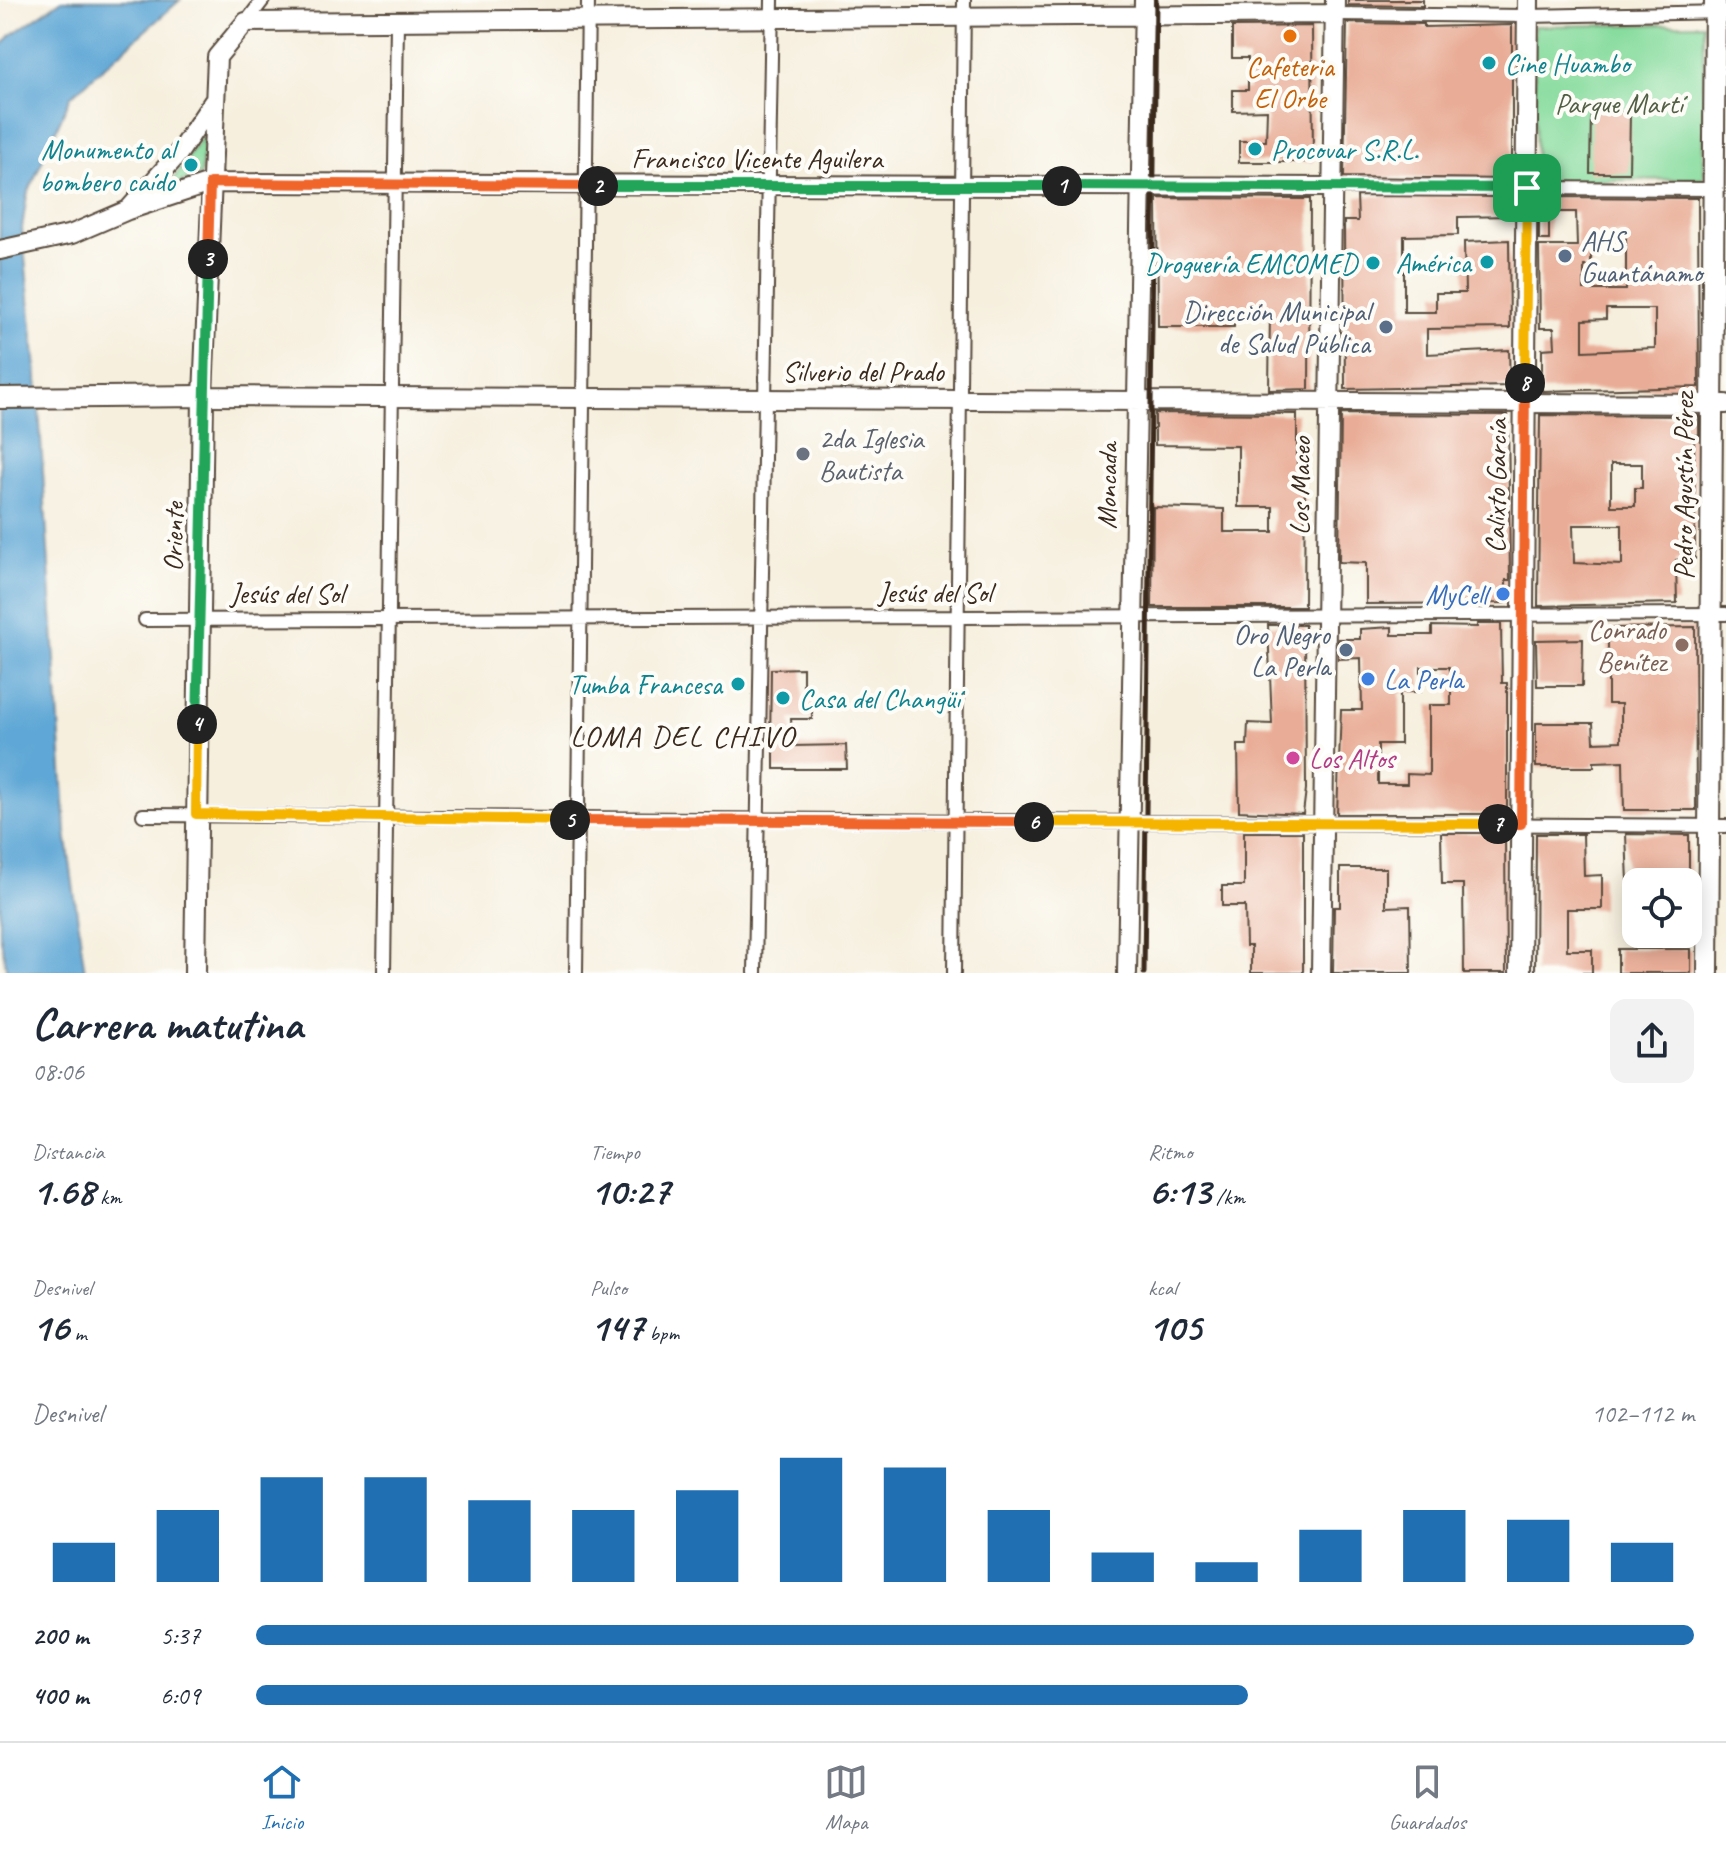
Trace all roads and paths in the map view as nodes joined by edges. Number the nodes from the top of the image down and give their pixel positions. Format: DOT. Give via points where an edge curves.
graph roads {
  1 [pos="263,0"];
  2 [pos="588,0"];
  3 [pos="1335,7"];
  4 [pos="1144,8"];
  5 [pos="1528,8"];
  6 [pos="1719,8"];
  7 [pos="964,9"];
  8 [pos="772,10"];
  9 [pos="588,20"];
  10 [pos="397,21"];
  11 [pos="246,22"];
  12 [pos="213,102"];
  13 [pos="210,183"];
  14 [pos="394,185"];
  15 [pos="586,186"];
  16 [pos="768,186"];
  17 [pos="962,186"];
  18 [pos="1141,186"];
  19 [pos="1333,187"];
  20 [pos="1527,188"];
  21 [pos="1720,189"];
  22 [pos="128,210"];
  23 [pos="0,250"];
  24 [pos="203,396"];
  25 [pos="0,398"];
  26 [pos="392,398"];
  27 [pos="763,398"];
  28 [pos="583,399"];
  29 [pos="960,400"];
  30 [pos="1136,402"];
  31 [pos="1330,402"];
  32 [pos="1525,403"];
  33 [pos="1719,404"];
  34 [pos="1326,613"];
  35 [pos="1523,613"];
  36 [pos="1718,614"];
  37 [pos="958,616"];
  38 [pos="1132,616"];
  39 [pos="389,617"];
  40 [pos="580,617"];
  41 [pos="761,617"];
  42 [pos="199,618"];
  43 [pos="145,620"];
  44 [pos="196,814"];
  45 [pos="143,815"];
  46 [pos="386,817"];
  47 [pos="578,820"];
  48 [pos="956,820"];
  49 [pos="757,821"];
  50 [pos="1323,823"];
  51 [pos="1129,824"];
  52 [pos="1521,824"];
  53 [pos="1718,826"];
  54 [pos="195,973"];
  55 [pos="384,973"];
  56 [pos="576,973"];
  57 [pos="755,973"];
  58 [pos="954,973"];
  59 [pos="1127,973"];
  60 [pos="1321,973"];
  61 [pos="1520,973"];
  62 [pos="1708,973"];
  1 -- 11 [label="street, Oriente"];
  2 -- 9 [label="street"];
  3 -- 4 [label="main road"];
  3 -- 5 [label="street"];
  3 -- 19 [label="main road, Los Maceo"];
  4 -- 7 [label="main road"];
  4 -- 18 [label="main road, Moncada"];
  5 -- 6 [label="street"];
  5 -- 20 [label="main road, Calixto García"];
  6 -- 21 [label="main road, Pedro Agustín Pérez"];
  7 -- 8 [label="main road"];
  7 -- 17 [label="street"];
  8 -- 9 [label="main road"];
  8 -- 16 [label="street"];
  9 -- 10 [label="main road"];
  9 -- 15 [label="street"];
  10 -- 11 [label="main road"];
  10 -- 14 [label="street"];
  11 -- 12 [label="main road, Oriente" via="217,57"];
  12 -- 13 [label="main road, Oriente"];
  12 -- 22 [label="main road, Oriente" via="178,154"];
  13 -- 14 [label="main road, Francisco Vicente Aguilera"];
  13 -- 22 [label="main road, Francisco Vicente Aguilera"];
  13 -- 24 [label="main road, Oriente"];
  14 -- 15 [label="main road, Francisco Vicente Aguilera"];
  14 -- 26 [label="street"];
  15 -- 16 [label="main road, Francisco Vicente Aguilera"];
  15 -- 28 [label="street"];
  16 -- 17 [label="main road, Francisco Vicente Aguilera"];
  16 -- 27 [label="street"];
  17 -- 18 [label="main road, Francisco Vicente Aguilera"];
  17 -- 29 [label="street"];
  18 -- 19 [label="main road, Francisco Vicente Aguilera"];
  18 -- 30 [label="main road, Moncada"];
  19 -- 20 [label="street"];
  19 -- 31 [label="main road, Los Maceo"];
  20 -- 21 [label="street"];
  20 -- 32 [label="main road, Calixto García"];
  21 -- 33 [label="main road, Pedro Agustín Pérez"];
  22 -- 23 [label="main road, Francisco Vicente Aguilera" via="72,234"];
  24 -- 25 [label="main road, Silverio del Prado"];
  24 -- 26 [label="main road, Silverio del Prado"];
  24 -- 42 [label="main road, Oriente"];
  26 -- 28 [label="main road, Silverio del Prado"];
  26 -- 39 [label="street"];
  27 -- 28 [label="main road, Silverio del Prado"];
  27 -- 29 [label="main road, Silverio del Prado"];
  27 -- 41 [label="street"];
  28 -- 40 [label="street"];
  29 -- 30 [label="main road, Silverio del Prado"];
  29 -- 37 [label="street"];
  30 -- 31 [label="main road, Silverio del Prado"];
  30 -- 38 [label="main road, Moncada"];
  31 -- 32 [label="main road, Silverio del Prado"];
  31 -- 34 [label="main road, Los Maceo"];
  32 -- 33 [label="main road, Silverio del Prado"];
  32 -- 35 [label="main road, Calixto García"];
  33 -- 36 [label="main road, Pedro Agustín Pérez"];
  34 -- 35 [label="street, Jesús del Sol"];
  34 -- 38 [label="street, Jesús del Sol"];
  34 -- 50 [label="main road, Los Maceo"];
  35 -- 36 [label="street, Jesús del Sol"];
  35 -- 52 [label="main road, Calixto García"];
  36 -- 53 [label="main road, Pedro Agustín Pérez"];
  37 -- 38 [label="street, Jesús del Sol"];
  37 -- 41 [label="street, Jesús del Sol"];
  37 -- 48 [label="street"];
  38 -- 51 [label="main road, Moncada"];
  39 -- 40 [label="street, Jesús del Sol"];
  39 -- 42 [label="street, Jesús del Sol"];
  39 -- 46 [label="street"];
  40 -- 41 [label="street, Jesús del Sol"];
  40 -- 47 [label="street"];
  41 -- 49 [label="street"];
  42 -- 43 [label="street, Jesús del Sol"];
  42 -- 44 [label="main road, Oriente"];
  44 -- 45 [label="street"];
  44 -- 46 [label="street"];
  44 -- 54 [label="main road, Oriente"];
  46 -- 47 [label="street"];
  46 -- 55 [label="street"];
  47 -- 49 [label="street"];
  47 -- 56 [label="street"];
  48 -- 49 [label="street"];
  48 -- 51 [label="street"];
  48 -- 58 [label="street"];
  49 -- 57 [label="street"];
  50 -- 51 [label="street"];
  50 -- 52 [label="street"];
  50 -- 60 [label="main road, Los Maceo"];
  51 -- 59 [label="main road, Moncada"];
  52 -- 53 [label="street"];
  52 -- 61 [label="main road, Calixto García"];
  53 -- 62 [label="main road, Pedro Agustín Pérez"];
}
